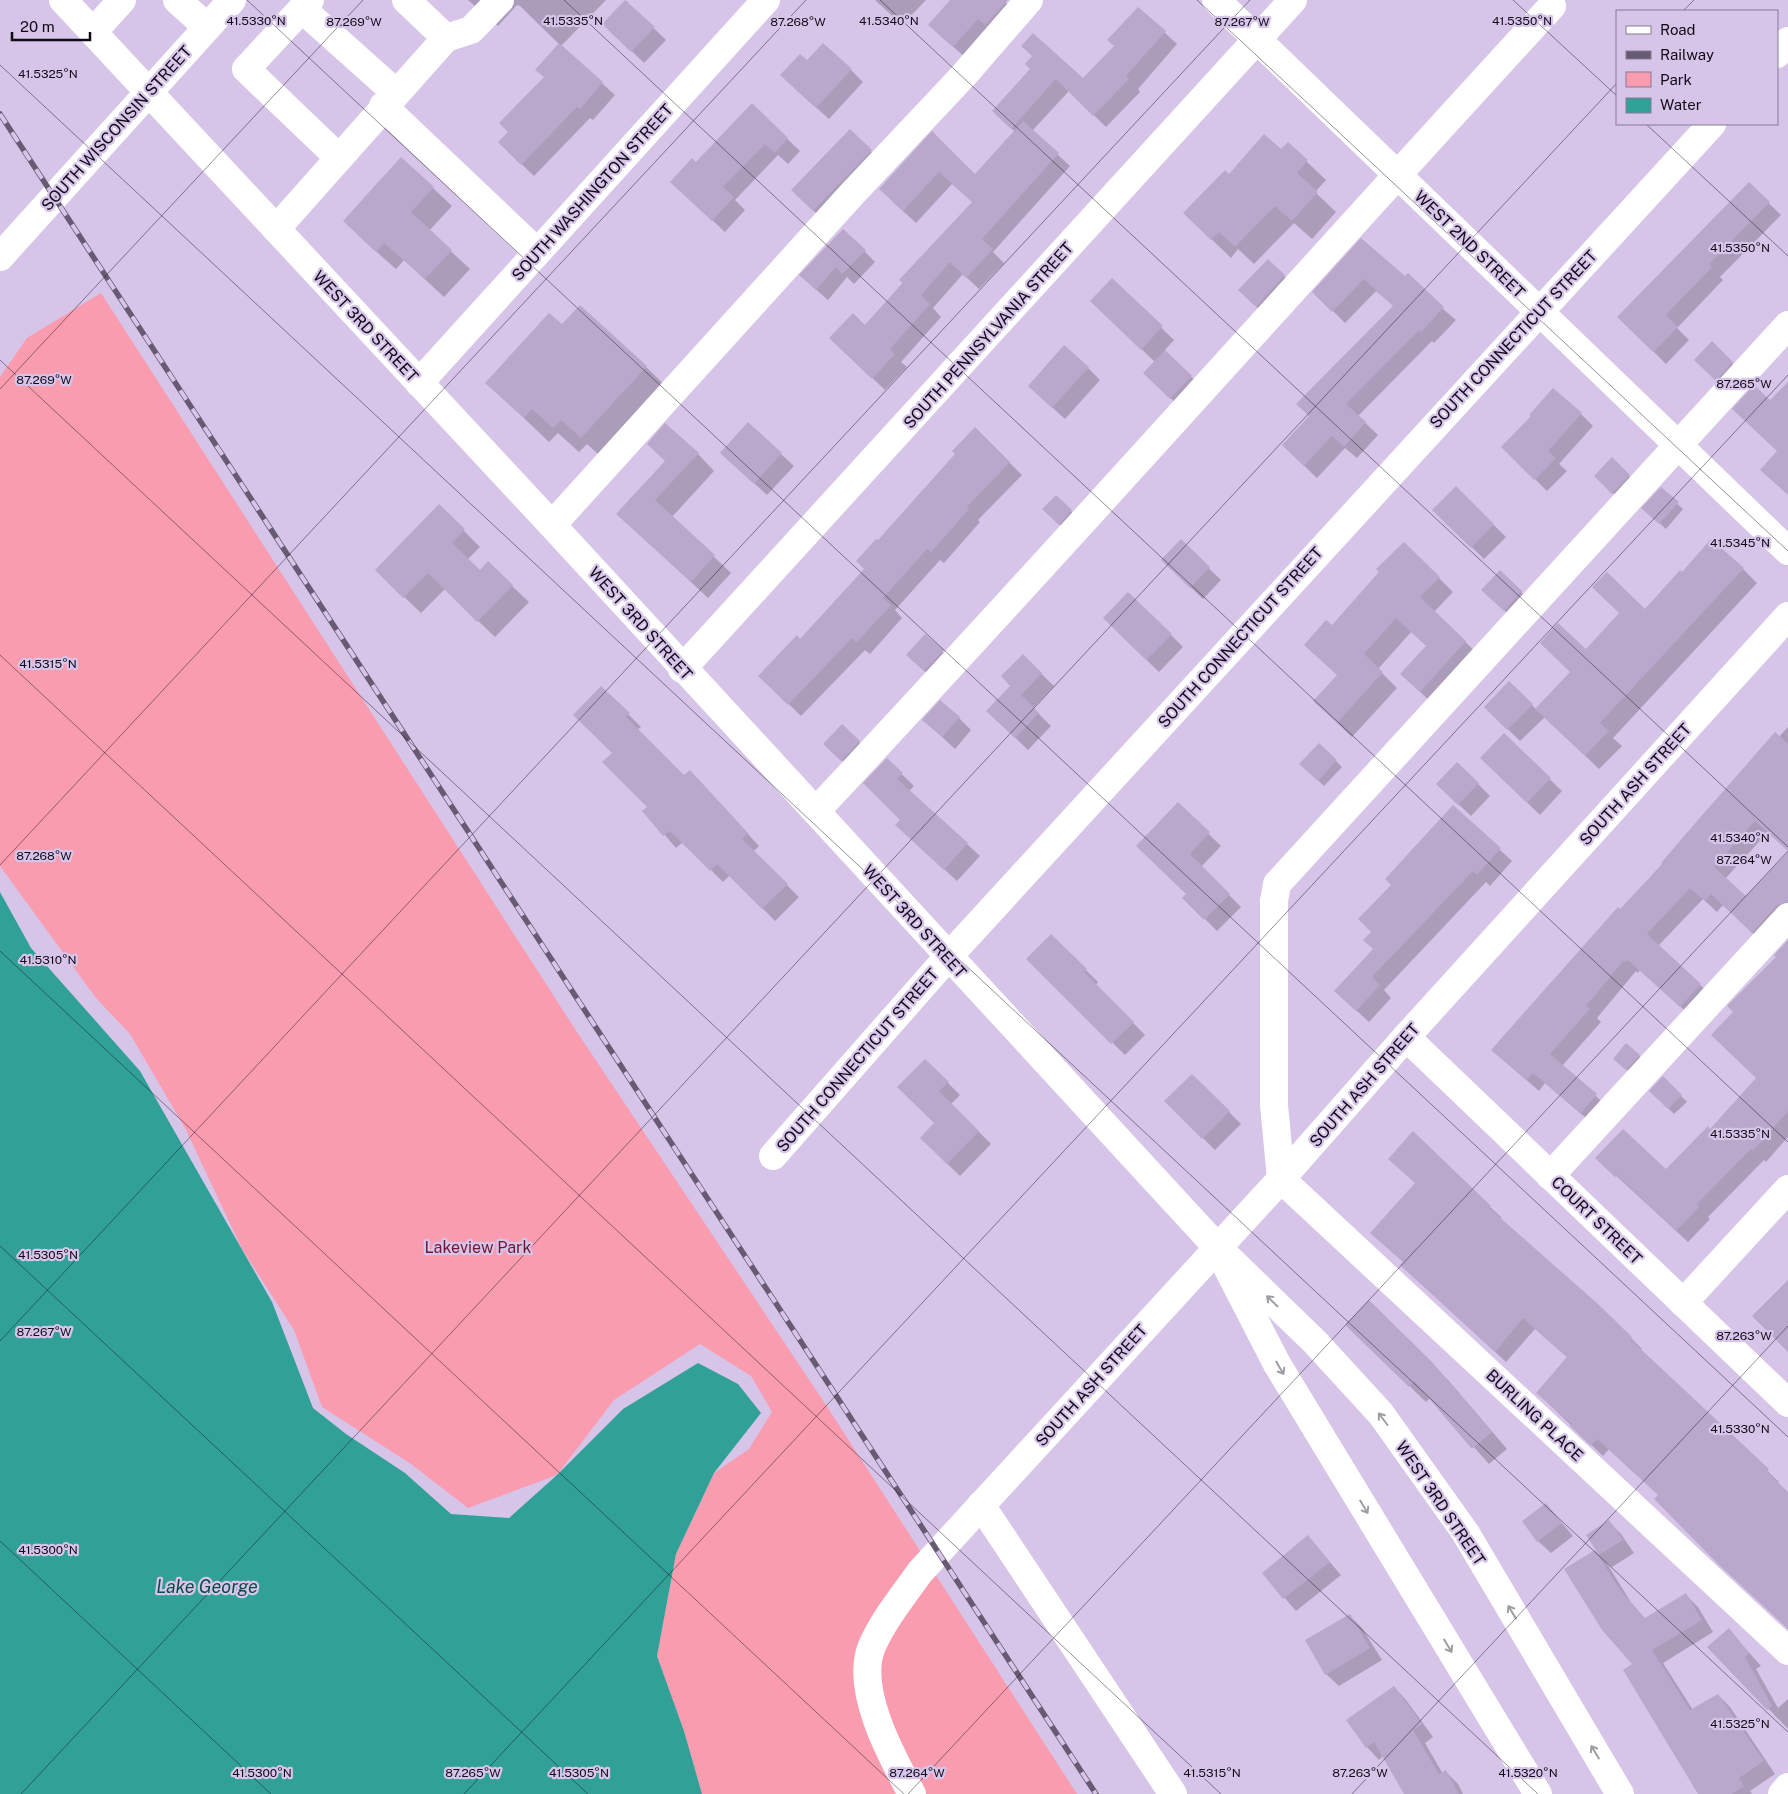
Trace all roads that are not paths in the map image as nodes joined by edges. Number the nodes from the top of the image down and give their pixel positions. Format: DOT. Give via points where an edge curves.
graph roads {
  1 [pos="63,0"];
  2 [pos="122,0"];
  3 [pos="232,0"];
  4 [pos="406,0"];
  5 [pos="500,0"];
  6 [pos="766,0"];
  7 [pos="1029,0"];
  8 [pos="1216,0"];
  9 [pos="1293,0"];
  10 [pos="183,2"];
  11 [pos="306,4"];
  12 [pos="1552,6"];
  13 [pos="207,27"];
  14 [pos="93,32"];
  15 [pos="446,38"];
  16 [pos="1257,39"];
  17 [pos="1788,42"];
  18 [pos="1778,53"];
  19 [pos="148,91"];
  20 [pos="389,100"];
  21 [pos="1711,125"];
  22 [pos="339,158"];
  23 [pos="1397,175"];
  24 [pos="276,229"];
  25 [pos="537,252"];
  26 [pos="0,257"];
  27 [pos="1538,310"];
  28 [pos="1788,325"];
  29 [pos="419,383"];
  30 [pos="1678,446"];
  31 [pos="552,525"];
  32 [pos="1788,551"];
  33 [pos="1788,616"];
  34 [pos="682,669"];
  35 [pos="816,811"];
  36 [pos="1788,917"];
  37 [pos="948,957"];
  38 [pos="1406,1037"];
  39 [pos="773,1156"];
  40 [pos="1550,1176"];
  41 [pos="1281,1179"];
  42 [pos="1788,1189"];
  43 [pos="1217,1248"];
  44 [pos="1683,1303"];
  45 [pos="1788,1403"];
  46 [pos="981,1505"];
  47 [pos="1788,1651"];
  48 [pos="1788,1788"];
  49 [pos="912,1794"];
  50 [pos="1174,1794"];
  51 [pos="1538,1794"];
  52 [pos="1620,1794"];
  53 [pos="1782,1794"];
  1 -- 14 [label="street, WEST 3RD STREET"];
  2 -- 14 [label="street"];
  3 -- 13 [label="street, SOUTH WISCONSIN STREET"];
  4 -- 15 [label="street"];
  5 -- 15 [label="street" via="471,30"];
  6 -- 25 [label="street, SOUTH WASHINGTON STREET"];
  7 -- 31 [label="street" via="964,76 852,194"];
  8 -- 16 [label="street, WEST 2ND STREET"];
  9 -- 16 [label="street, SOUTH PENNSYLVANIA STREET"];
  10 -- 13 [label="street"];
  11 -- 20 [label="street"];
  11 -- 22 [label="street" via="246,69"];
  12 -- 23 [label="street"];
  13 -- 19 [label="street, SOUTH WISCONSIN STREET"];
  14 -- 19 [label="street, WEST 3RD STREET"];
  15 -- 20 [label="street"];
  16 -- 23 [label="street, WEST 2ND STREET"];
  16 -- 34 [label="street, SOUTH PENNSYLVANIA STREET"];
  17 -- 18 [label="street"];
  19 -- 24 [label="street, WEST 3RD STREET"];
  19 -- 26 [label="street, SOUTH WISCONSIN STREET"];
  20 -- 22 [label="street"];
  20 -- 25 [label="street"];
  21 -- 27 [label="street, SOUTH CONNECTICUT STREET"];
  22 -- 24 [label="street"];
  23 -- 27 [label="street, WEST 2ND STREET"];
  23 -- 35 [label="street" via="983,633"];
  24 -- 29 [label="street, WEST 3RD STREET"];
  25 -- 29 [label="street, SOUTH WASHINGTON STREET"];
  27 -- 30 [label="street, WEST 2ND STREET"];
  27 -- 37 [label="street, SOUTH CONNECTICUT STREET"];
  28 -- 30 [label="street"];
  29 -- 31 [label="street, WEST 3RD STREET"];
  30 -- 32 [label="street, WEST 2ND STREET"];
  30 -- 41 [label="street" via="1277,884 1274,901 1274,1105"];
  31 -- 34 [label="street, WEST 3RD STREET"];
  33 -- 38 [label="street, SOUTH ASH STREET"];
  34 -- 35 [label="street, WEST 3RD STREET"];
  35 -- 37 [label="street, WEST 3RD STREET"];
  36 -- 40 [label="street"];
  37 -- 39 [label="street, SOUTH CONNECTICUT STREET"];
  37 -- 43 [label="street, WEST 3RD STREET"];
  38 -- 40 [label="street, COURT STREET"];
  38 -- 41 [label="street, SOUTH ASH STREET"];
  40 -- 44 [label="street, COURT STREET"];
  41 -- 43 [label="street, SOUTH ASH STREET"];
  41 -- 47 [label="street, BURLING PLACE"];
  42 -- 44 [label="street"];
  43 -- 46 [label="street, SOUTH ASH STREET"];
  43 -- 51 [label="street, WEST 3RD STREET, one-way" via="1278,1364"];
  52 -- 43 [label="street, WEST 3RD STREET, one-way" via="1465,1532 1381,1414 1314,1342"];
  44 -- 45 [label="street, COURT STREET"];
  46 -- 49 [label="street, SOUTH ASH STREET" via="920,1572 892,1610 872,1648 867,1669 874,1716"];
  46 -- 50 [label="street"];
  48 -- 53 [label="street"];
}
